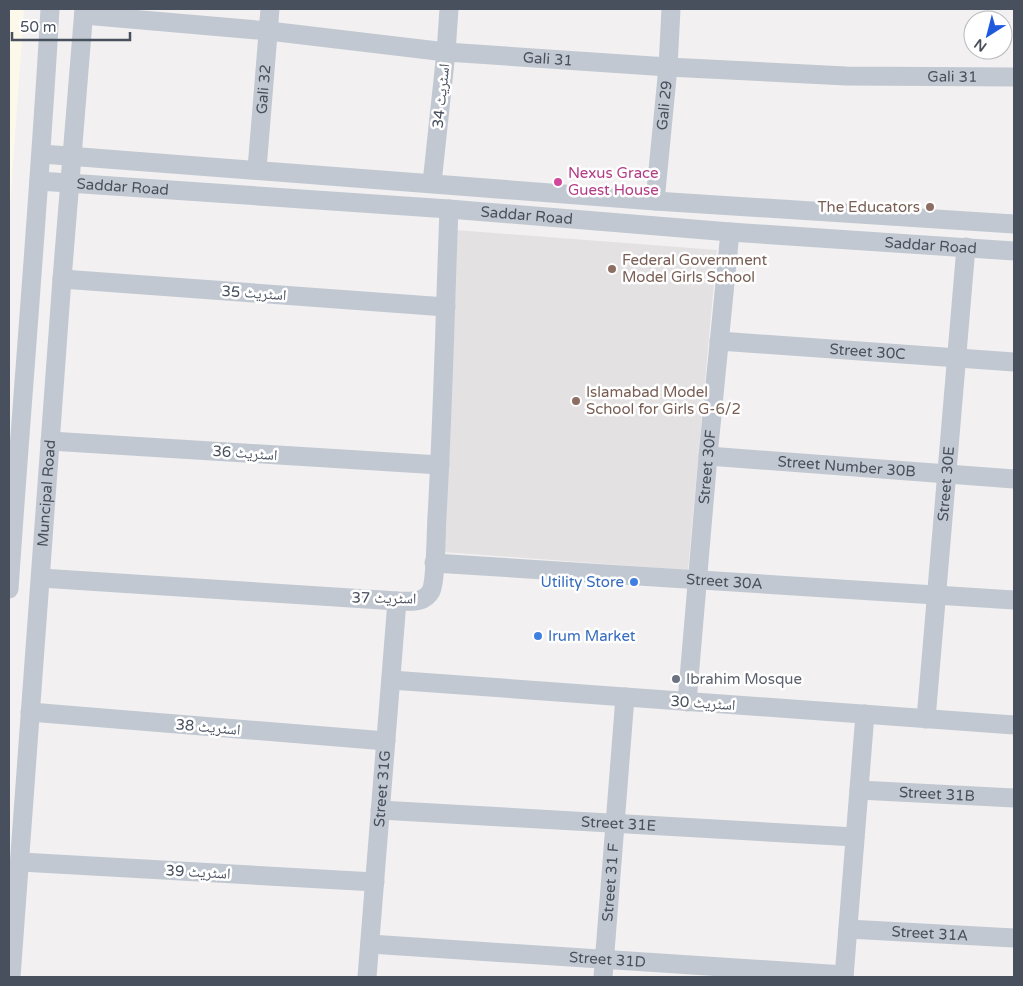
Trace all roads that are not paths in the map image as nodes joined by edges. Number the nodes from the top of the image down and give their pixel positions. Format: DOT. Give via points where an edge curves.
graph roads {
  1 [pos="50,9"];
  2 [pos="270,9"];
  3 [pos="449,9"];
  4 [pos="670,9"];
  5 [pos="84,12"];
  6 [pos="269,31"];
  7 [pos="446,52"];
  8 [pos="668,67"];
  9 [pos="1014,77"];
  10 [pos="42,154"];
  11 [pos="74,156"];
  12 [pos="257,169"];
  13 [pos="39,181"];
  14 [pos="71,182"];
  15 [pos="432,183"];
  16 [pos="655,201"];
  17 [pos="449,209"];
  18 [pos="1014,224"];
  19 [pos="730,232"];
  20 [pos="966,247"];
  21 [pos="1014,251"];
  22 [pos="62,279"];
  23 [pos="446,307"];
  24 [pos="719,341"];
  25 [pos="956,358"];
  26 [pos="1014,362"];
  27 [pos="50,441"];
  28 [pos="708,456"];
  29 [pos="440,466"];
  30 [pos="946,474"];
  31 [pos="1014,479"];
  32 [pos="434,564"];
  33 [pos="41,578"];
  34 [pos="697,580"];
  35 [pos="9,589"];
  36 [pos="936,595"];
  37 [pos="1014,600"];
  38 [pos="397,601"];
  39 [pos="391,680"];
  40 [pos="625,697"];
  41 [pos="687,702"];
  42 [pos="30,712"];
  43 [pos="865,714"];
  44 [pos="926,719"];
  45 [pos="1014,725"];
  46 [pos="386,741"];
  47 [pos="859,790"];
  48 [pos="1014,798"];
  49 [pos="380,810"];
  50 [pos="615,824"];
  51 [pos="855,837"];
  52 [pos="21,862"];
  53 [pos="375,882"];
  54 [pos="848,929"];
  55 [pos="1014,938"];
  56 [pos="370,944"];
  57 [pos="604,968"];
  58 [pos="844,976"];
  59 [pos="10,977"];
  60 [pos="367,977"];
  1 -- 10 [label="street"];
  2 -- 6 [label="street, Gali 32"];
  3 -- 7 [label="street, اسٹریٹ 34"];
  4 -- 8 [label="street, Gali 29"];
  5 -- 6 [label="street, Gali 31"];
  5 -- 11 [label="street, Muncipal Road"];
  6 -- 7 [label="street, Gali 31"];
  6 -- 12 [label="street, Gali 32"];
  7 -- 8 [label="street, Gali 31"];
  7 -- 15 [label="street, اسٹریٹ 34"];
  8 -- 9 [label="street, Gali 31" via="846,76"];
  8 -- 16 [label="street, Gali 29"];
  10 -- 11 [label="street, Saddar Road"];
  10 -- 13 [label="street"];
  11 -- 12 [label="street, Saddar Road"];
  11 -- 14 [label="street, Muncipal Road"];
  12 -- 15 [label="street, Saddar Road"];
  13 -- 14 [label="street, Saddar Road"];
  13 -- 35 [label="street"];
  14 -- 17 [label="street, Saddar Road"];
  14 -- 22 [label="street, Muncipal Road"];
  15 -- 16 [label="street, Saddar Road"];
  16 -- 18 [label="street, Saddar Road"];
  17 -- 19 [label="street, Saddar Road"];
  17 -- 23 [label="street, اسٹریٹ 37"];
  19 -- 20 [label="street, Saddar Road"];
  19 -- 24 [label="street, Street 30F"];
  20 -- 21 [label="street, Saddar Road"];
  20 -- 25 [label="street, Street 30E"];
  22 -- 23 [label="street, اسٹریٹ 35"];
  22 -- 27 [label="street, Muncipal Road"];
  23 -- 29 [label="street, اسٹریٹ 37"];
  24 -- 25 [label="street, Street 30C"];
  24 -- 28 [label="street, Street 30F"];
  25 -- 26 [label="street, Street 30C"];
  25 -- 30 [label="street, Street 30E"];
  27 -- 29 [label="street, اسٹریٹ 36"];
  27 -- 33 [label="street, Muncipal Road"];
  28 -- 30 [label="street, Street Number 30B"];
  28 -- 34 [label="street, Street 30F"];
  29 -- 32 [label="street, اسٹریٹ 37"];
  30 -- 31 [label="street, Street Number 30B"];
  30 -- 36 [label="street, Street 30E"];
  32 -- 34 [label="street, Street 30A"];
  32 -- 38 [label="street, اسٹریٹ 37" via="432,589 427,598"];
  33 -- 38 [label="street, اسٹریٹ 37"];
  33 -- 42 [label="street, Muncipal Road"];
  34 -- 36 [label="street, Street 30A"];
  34 -- 41 [label="street, Street 30F"];
  36 -- 37 [label="street, Street 30A"];
  36 -- 44 [label="street, Street 30E"];
  38 -- 39 [label="street, Street 31G"];
  39 -- 40 [label="street, اسٹریٹ 30"];
  39 -- 46 [label="street, Street 31G"];
  40 -- 41 [label="street, اسٹریٹ 30"];
  40 -- 50 [label="street, Street 31 F"];
  41 -- 43 [label="street, اسٹریٹ 30"];
  42 -- 46 [label="street, اسٹریٹ 38"];
  42 -- 52 [label="street, Muncipal Road"];
  43 -- 44 [label="street, اسٹریٹ 30"];
  43 -- 47 [label="street, Street 31D"];
  44 -- 45 [label="street, اسٹریٹ 30"];
  46 -- 49 [label="street, Street 31G"];
  47 -- 48 [label="street, Street 31B"];
  47 -- 51 [label="street, Street 31D"];
  49 -- 50 [label="street, Street 31E"];
  49 -- 53 [label="street, Street 31G"];
  50 -- 51 [label="street, Street 31E"];
  50 -- 57 [label="street, Street 31 F"];
  51 -- 54 [label="street, Street 31D"];
  52 -- 53 [label="street, اسٹریٹ 39"];
  52 -- 59 [label="street, Muncipal Road"];
  53 -- 56 [label="street, Street 31G"];
  54 -- 55 [label="street, Street 31A"];
  54 -- 58 [label="street, Street 31D"];
  56 -- 57 [label="street, Street 31D"];
  56 -- 60 [label="street, Street 31G"];
  57 -- 58 [label="street, Street 31D"];
}
